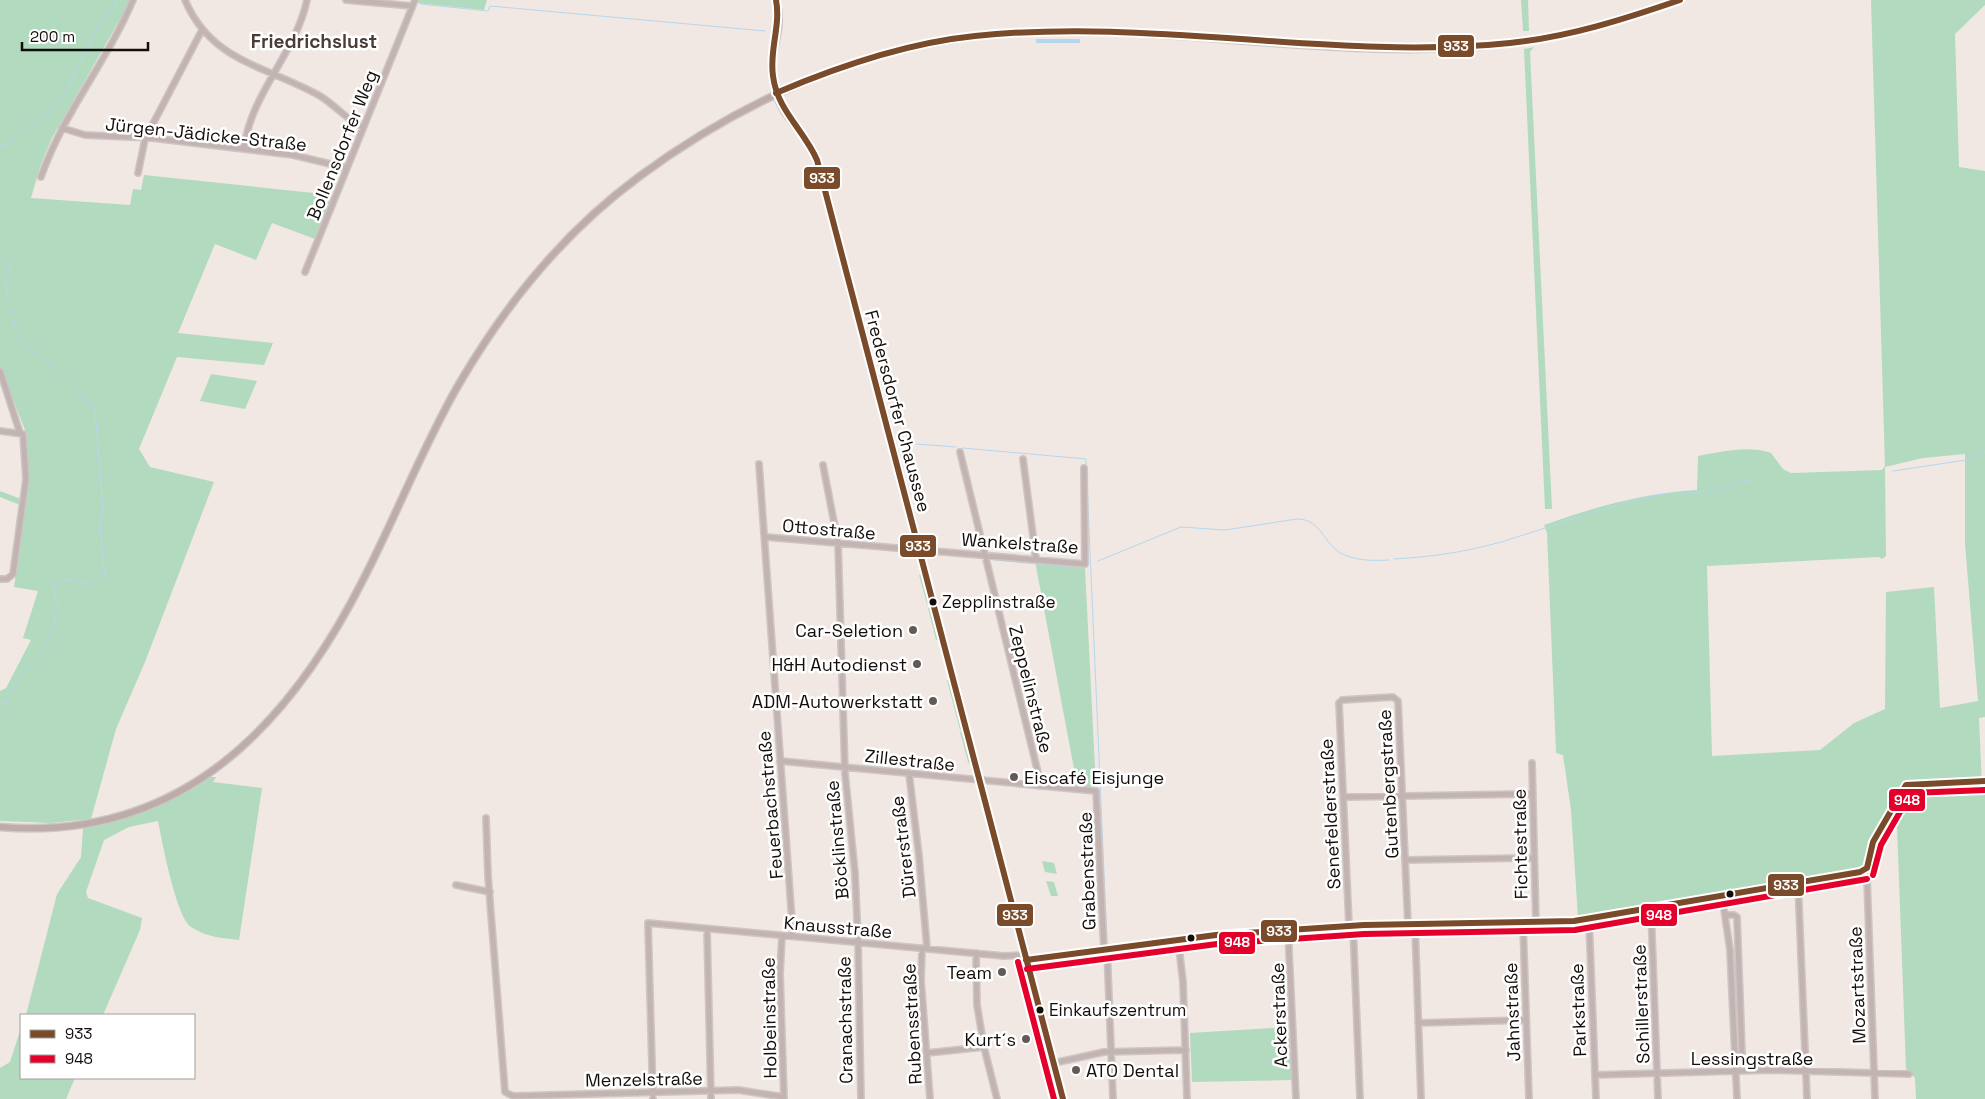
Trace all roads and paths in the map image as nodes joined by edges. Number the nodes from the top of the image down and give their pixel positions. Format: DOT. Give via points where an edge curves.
graph roads {
  1 [pos="133,0"];
  2 [pos="185,0"];
  3 [pos="307,0"];
  4 [pos="346,0"];
  5 [pos="415,0"];
  6 [pos="776,0"];
  7 [pos="1680,0"];
  8 [pos="412,6"];
  9 [pos="202,30"];
  10 [pos="273,74"];
  11 [pos="776,93"];
  12 [pos="363,127"];
  13 [pos="62,128"];
  14 [pos="145,139"];
  15 [pos="244,149"];
  16 [pos="347,168"];
  17 [pos="138,174"];
  18 [pos="41,177"];
  19 [pos="305,272"];
  20 [pos="0,371"];
  21 [pos="0,431"];
  22 [pos="21,433"];
  23 [pos="960,452"];
  24 [pos="1023,459"];
  25 [pos="759,464"];
  26 [pos="823,464"];
  27 [pos="1084,468"];
  28 [pos="766,537"];
  29 [pos="838,543"];
  30 [pos="919,549"];
  31 [pos="984,555"];
  32 [pos="1036,559"];
  33 [pos="0,579"];
  34 [pos="1340,701"];
  35 [pos="780,761"];
  36 [pos="1532,764"];
  37 [pos="846,767"];
  38 [pos="909,773"];
  39 [pos="980,781"];
  40 [pos="1985,781"];
  41 [pos="1039,786"];
  42 [pos="1098,792"];
  43 [pos="1533,794"];
  44 [pos="1403,795"];
  45 [pos="1344,798"];
  46 [pos="486,818"];
  47 [pos="0,827"];
  48 [pos="1534,858"];
  49 [pos="1405,860"];
  50 [pos="1865,870"];
  51 [pos="1798,882"];
  52 [pos="456,886"];
  53 [pos="490,892"];
  54 [pos="1722,896"];
  55 [pos="1651,908"];
  56 [pos="1725,915"];
  57 [pos="1589,919"];
  58 [pos="1523,924"];
  59 [pos="1536,924"];
  60 [pos="1411,925"];
  61 [pos="1351,926"];
  62 [pos="707,929"];
  63 [pos="1288,930"];
  64 [pos="793,935"];
  65 [pos="782,936"];
  66 [pos="1178,939"];
  67 [pos="858,941"];
  68 [pos="924,948"];
  69 [pos="1106,948"];
  70 [pos="976,953"];
  71 [pos="1026,957"];
  72 [pos="1526,1020"];
  73 [pos="1418,1023"];
  74 [pos="984,1047"];
  75 [pos="1186,1050"];
  76 [pos="1111,1052"];
  77 [pos="927,1054"];
  78 [pos="1736,1059"];
  79 [pos="1054,1063"];
  80 [pos="1736,1070"];
  81 [pos="1806,1071"];
  82 [pos="1657,1073"];
  83 [pos="1874,1073"];
  84 [pos="1909,1074"];
  85 [pos="1595,1075"];
  86 [pos="711,1091"];
  87 [pos="653,1092"];
  88 [pos="784,1098"];
  89 [pos="653,1099"];
  90 [pos="711,1099"];
  91 [pos="861,1099"];
  92 [pos="930,1099"];
  93 [pos="997,1099"];
  94 [pos="1062,1099"];
  95 [pos="1113,1099"];
  96 [pos="1187,1099"];
  97 [pos="1296,1099"];
  98 [pos="1360,1099"];
  99 [pos="1420,1099"];
  100 [pos="1529,1099"];
  101 [pos="1596,1099"];
  102 [pos="1658,1099"];
  103 [pos="1737,1099"];
  104 [pos="1807,1099"];
  105 [pos="1875,1099"];
  1 -- 13 [label="street"];
  2 -- 9 [label="street"];
  3 -- 10 [label="street" via="298,31"];
  4 -- 8 [label="street"];
  5 -- 8 [label="street, Bollensdorfer Weg"];
  6 -- 11 [label="main road, Fredersdorfer Chaussee" via="779,28 772,69"];
  7 -- 11 [label="main road" via="1614,23 1512,43 1447,47 1369,48 1112,31 1020,33 934,43 867,59"];
  8 -- 12 [label="street, Bollensdorfer Weg"];
  9 -- 10 [label="street" via="229,53"];
  9 -- 14 [label="street"];
  10 -- 12 [label="street" via="318,95"];
  10 -- 15 [label="street" via="254,113"];
  11 -- 30 [label="main road, Fredersdorfer Chaussee" via="782,110 810,142 817,160"];
  11 -- 47 [label="main road" via="688,141 634,180 567,240 531,280 458,385 350,605 309,672 257,733 220,767 149,807 87,824"];
  12 -- 16 [label="street, Bollensdorfer Weg"];
  13 -- 14 [label="street, Jürgen-Jädicke-Straße" via="85,135"];
  13 -- 18 [label="street"];
  14 -- 15 [label="street, Jürgen-Jädicke-Straße"];
  14 -- 17 [label="street"];
  15 -- 16 [label="street, Jürgen-Jädicke-Straße" via="318,160"];
  16 -- 19 [label="street, Bollensdorfer Weg"];
  20 -- 22 [label="street"];
  21 -- 22 [label="street"];
  22 -- 33 [label="street" via="26,479 13,574 10,578"];
  23 -- 31 [label="street, Zeppelinstraße"];
  24 -- 32 [label="street"];
  25 -- 28 [label="street, Feuerbachstraße"];
  26 -- 29 [label="street, Böcklinstraße"];
  27 -- 32 [label="street, Wankelstraße" via="1085,564"];
  28 -- 29 [label="street, Ottostraße"];
  28 -- 35 [label="street, Feuerbachstraße"];
  29 -- 30 [label="street, Ottostraße"];
  29 -- 37 [label="street, Böcklinstraße"];
  30 -- 31 [label="street, Wankelstraße"];
  30 -- 39 [label="main road, Fredersdorfer Chaussee"];
  31 -- 32 [label="street, Wankelstraße"];
  31 -- 41 [label="street, Zeppelinstraße"];
  34 -- 44 [label="street, Gutenbergstraße" via="1397,698"];
  34 -- 45 [label="street, Senefelderstraße"];
  35 -- 37 [label="street, Zillestraße"];
  35 -- 64 [label="street, Feuerbachstraße"];
  36 -- 43 [label="street, Fichtestraße"];
  37 -- 38 [label="street, Zillestraße"];
  37 -- 67 [label="street, Böcklinstraße"];
  38 -- 39 [label="street, Zillestraße"];
  38 -- 68 [label="street, Dürerstraße" via="919,856"];
  39 -- 41 [label="street, Zillestraße"];
  39 -- 71 [label="main road, Fredersdorfer Chaussee"];
  40 -- 50 [label="street" via="1906,784 1873,842"];
  41 -- 42 [label="street, Zillestraße"];
  42 -- 69 [label="street, Grabenstraße"];
  43 -- 44 [label="street"];
  43 -- 48 [label="street, Fichtestraße"];
  44 -- 45 [label="street"];
  44 -- 49 [label="street, Gutenbergstraße"];
  45 -- 61 [label="street, Senefelderstraße"];
  46 -- 53 [label="street"];
  48 -- 49 [label="street"];
  48 -- 59 [label="street, Fichtestraße"];
  49 -- 60 [label="street, Gutenbergstraße"];
  50 -- 51 [label="street, Knausstraße"];
  50 -- 83 [label="street, Mozartstraße"];
  51 -- 54 [label="street, Knausstraße"];
  51 -- 81 [label="street"];
  52 -- 53 [label="street"];
  53 -- 87 [label="street, Menzelstraße" via="505,1092 513,1096"];
  54 -- 55 [label="street, Knausstraße"];
  54 -- 56 [label="street"];
  55 -- 57 [label="street, Knausstraße"];
  55 -- 82 [label="street, Schillerstraße"];
  56 -- 78 [label="street"];
  56 -- 78 [label="street" via="1737,918 1742,1054"];
  57 -- 59 [label="street, Knausstraße"];
  57 -- 85 [label="street, Parkstraße"];
  58 -- 59 [label="street, Knausstraße"];
  58 -- 60 [label="street, Knausstraße"];
  58 -- 72 [label="street, Jahnstraße"];
  60 -- 61 [label="street, Knausstraße"];
  60 -- 73 [label="street, Gutenbergstraße"];
  61 -- 63 [label="street, Knausstraße"];
  61 -- 98 [label="street, Senefelderstraße"];
  62 -- 65 [label="street, Knausstraße"];
  62 -- 86 [label="street"];
  62 -- 87 [label="street, Knausstraße" via="648,923"];
  63 -- 66 [label="street, Knausstraße"];
  63 -- 97 [label="street, Ackerstraße"];
  64 -- 65 [label="street, Knausstraße"];
  64 -- 67 [label="street, Knausstraße"];
  65 -- 88 [label="street, Holbeinstraße" via="780,984"];
  66 -- 69 [label="street, Knausstraße"];
  66 -- 75 [label="street"];
  67 -- 68 [label="street, Knausstraße"];
  67 -- 91 [label="street, Cranachstraße"];
  68 -- 70 [label="street, Knausstraße"];
  68 -- 77 [label="street, Rubensstraße" via="921,980"];
  69 -- 71 [label="street, Knausstraße"];
  69 -- 76 [label="street, Grabenstraße"];
  70 -- 71 [label="street, Knausstraße"];
  70 -- 74 [label="street" via="977,1004"];
  71 -- 79 [label="main road, Fredersdorfer Chaussee"];
  72 -- 73 [label="street"];
  72 -- 100 [label="street, Jahnstraße"];
  73 -- 99 [label="street, Gutenbergstraße"];
  74 -- 77 [label="street"];
  74 -- 93 [label="street"];
  75 -- 76 [label="street"];
  75 -- 96 [label="street"];
  76 -- 79 [label="street"];
  76 -- 95 [label="street, Grabenstraße"];
  77 -- 92 [label="street, Rubensstraße"];
  78 -- 80 [label="street"];
  79 -- 94 [label="main road, Fredersdorfer Chaussee"];
  80 -- 81 [label="street, Lessingstraße"];
  80 -- 82 [label="street, Lessingstraße"];
  80 -- 103 [label="street"];
  81 -- 83 [label="street, Lessingstraße"];
  81 -- 104 [label="street"];
  82 -- 85 [label="street, Lessingstraße"];
  82 -- 102 [label="street, Schillerstraße"];
  83 -- 84 [label="street, Lessingstraße"];
  83 -- 105 [label="street, Mozartstraße"];
  85 -- 101 [label="street, Parkstraße"];
  86 -- 87 [label="street, Menzelstraße"];
  86 -- 88 [label="street, Menzelstraße" via="744,1090"];
  86 -- 90 [label="street"];
  87 -- 89 [label="street"];
}
